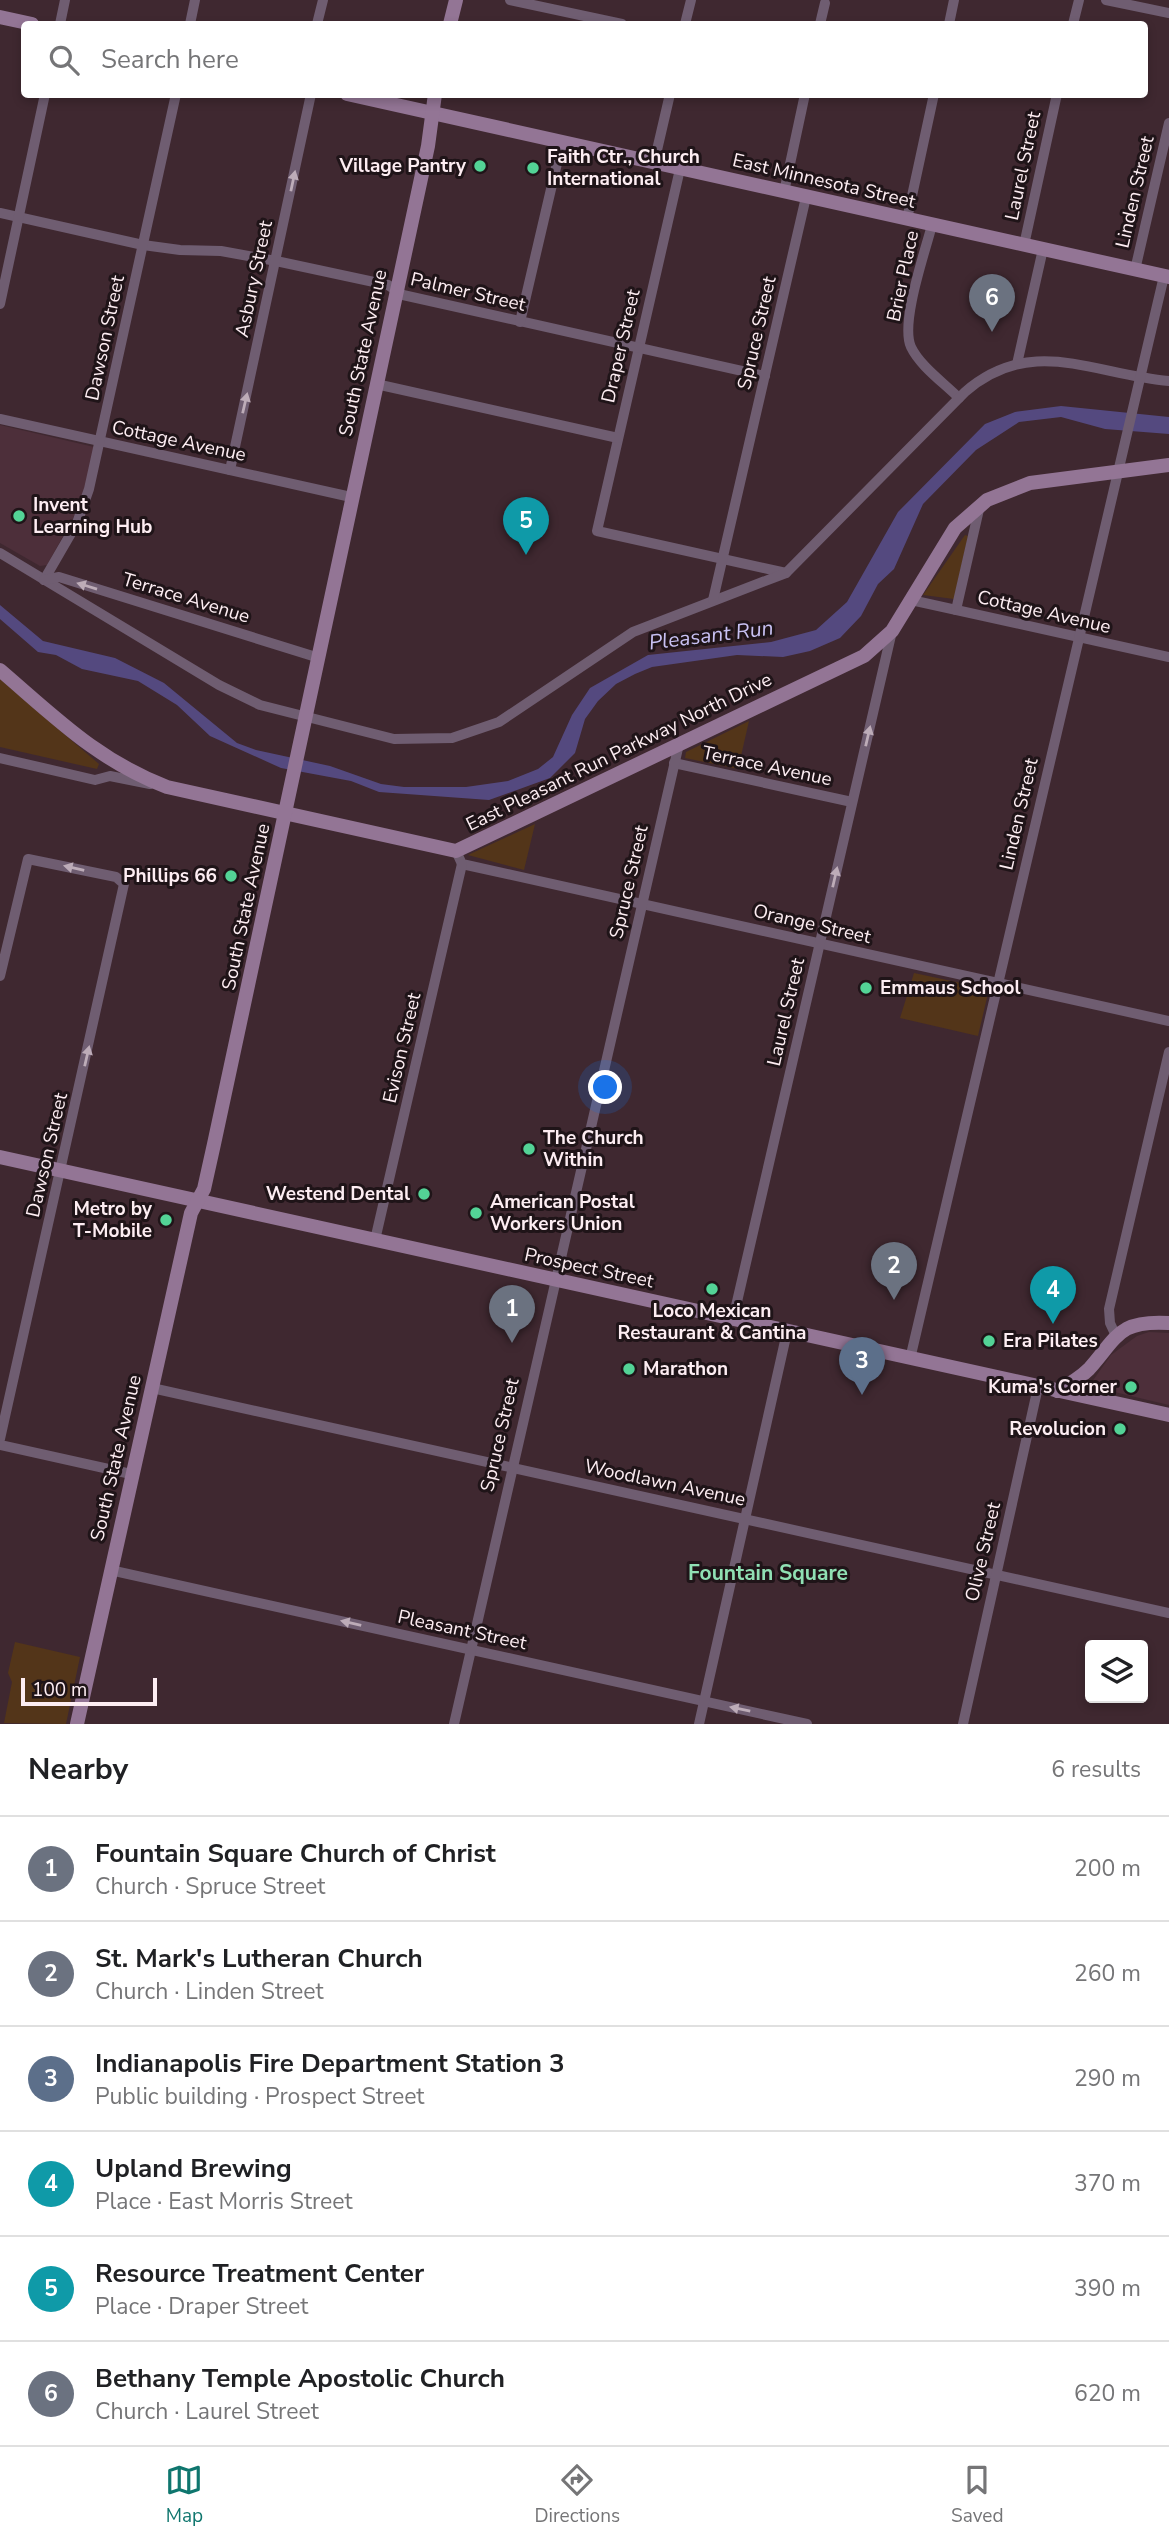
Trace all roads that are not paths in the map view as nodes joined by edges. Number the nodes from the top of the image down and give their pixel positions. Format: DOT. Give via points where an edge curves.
graph roads {
  1 [pos="65,0"];
  2 [pos="195,0"];
  3 [pos="323,0"];
  4 [pos="456,0"];
  5 [pos="510,0"];
  6 [pos="691,0"];
  7 [pos="954,0"];
  8 [pos="1079,0"];
  9 [pos="1107,0"];
  10 [pos="825,3"];
  11 [pos="1152,5"];
  12 [pos="1169,13"];
  13 [pos="0,17"];
  14 [pos="61,21"];
  15 [pos="191,21"];
  16 [pos="318,21"];
  17 [pos="451,21"];
  18 [pos="608,21"];
  19 [pos="686,21"];
  20 [pos="821,21"];
  21 [pos="950,21"];
  22 [pos="1074,21"];
  23 [pos="21,22"];
  24 [pos="44,98"];
  25 [pos="175,98"];
  26 [pos="310,98"];
  27 [pos="365,98"];
  28 [pos="434,98"];
  29 [pos="669,98"];
  30 [pos="804,98"];
  31 [pos="933,98"];
  32 [pos="1056,98"];
  33 [pos="432,113"];
  34 [pos="1169,123"];
  35 [pos="562,142"];
  36 [pos="654,163"];
  37 [pos="680,169"];
  38 [pos="784,192"];
  39 [pos="806,197"];
  40 [pos="0,212"];
  41 [pos="18,217"];
  42 [pos="906,219"];
  43 [pos="932,225"];
  44 [pos="143,245"];
  45 [pos="1024,245"];
  46 [pos="1043,250"];
  47 [pos="276,261"];
  48 [pos="1135,270"];
  49 [pos="1166,277"];
  50 [pos="396,290"];
  51 [pos="0,304"];
  52 [pos="520,322"];
  53 [pos="639,348"];
  54 [pos="1017,364"];
  55 [pos="765,376"];
  56 [pos="1140,376"];
  57 [pos="1169,381"];
  58 [pos="376,384"];
  59 [pos="959,398"];
  60 [pos="0,419"];
  61 [pos="618,438"];
  62 [pos="100,442"];
  63 [pos="1169,465"];
  64 [pos="230,470"];
  65 [pos="1117,471"];
  66 [pos="351,497"];
  67 [pos="980,505"];
  68 [pos="0,554"];
  69 [pos="723,558"];
  70 [pos="786,573"];
  71 [pos="44,580"];
  72 [pos="713,600"];
  73 [pos="911,600"];
  74 [pos="956,610"];
  75 [pos="892,631"];
  76 [pos="1078,637"];
  77 [pos="316,657"];
  78 [pos="1169,657"];
  79 [pos="0,670"];
  80 [pos="304,718"];
  81 [pos="679,744"];
  82 [pos="0,758"];
  83 [pos="674,763"];
  84 [pos="167,787"];
  85 [pos="852,802"];
  86 [pos="286,813"];
  87 [pos="459,857"];
  88 [pos="642,904"];
  89 [pos="820,944"];
  90 [pos="0,976"];
  91 [pos="998,983"];
  92 [pos="1169,1021"];
  93 [pos="1169,1052"];
  94 [pos="0,1157"];
  95 [pos="61,1171"];
  96 [pos="198,1201"];
  97 [pos="375,1240"];
  98 [pos="554,1280"];
  99 [pos="733,1319"];
  100 [pos="1169,1323"];
  101 [pos="787,1332"];
  102 [pos="1116,1336"];
  103 [pos="909,1359"];
  104 [pos="1038,1387"];
  105 [pos="152,1388"];
  106 [pos="1057,1391"];
  107 [pos="1169,1415"];
  108 [pos="0,1440"];
  109 [pos="0,1445"];
  110 [pos="511,1467"];
  111 [pos="131,1474"];
  112 [pos="745,1518"];
  113 [pos="110,1570"];
  114 [pos="996,1574"];
  115 [pos="1169,1613"];
  116 [pos="470,1650"];
  117 [pos="704,1701"];
  118 [pos="76,1724"];
  119 [pos="454,1724"];
  120 [pos="699,1724"];
  121 [pos="807,1724"];
  122 [pos="963,1724"];
  1 -- 14 [label="street"];
  2 -- 15 [label="street"];
  3 -- 16 [label="street"];
  4 -- 17 [label="street"];
  5 -- 18 [label="street"];
  6 -- 19 [label="street"];
  7 -- 21 [label="street"];
  8 -- 22 [label="street"];
  9 -- 11 [label="street"];
  10 -- 20 [label="street"];
  11 -- 12 [label="street"];
  13 -- 23 [label="street"];
  24 -- 41 [label="street"];
  25 -- 44 [label="street, Dawson Street"];
  47 -- 26 [label="street, Asbury Street, one-way"];
  27 -- 33 [label="street, East Minnesota Street"];
  28 -- 33 [label="street, South State Avenue"];
  29 -- 36 [label="street"];
  30 -- 38 [label="street"];
  31 -- 42 [label="street"];
  32 -- 45 [label="street, Laurel Street"];
  33 -- 35 [label="street, East Minnesota Street"];
  33 -- 50 [label="street, South State Avenue"];
  34 -- 48 [label="street, Linden Street"];
  35 -- 36 [label="street, East Minnesota Street"];
  35 -- 52 [label="street"];
  36 -- 37 [label="street, East Minnesota Street"];
  37 -- 38 [label="street, East Minnesota Street"];
  37 -- 53 [label="street, Draper Street"];
  38 -- 39 [label="street, East Minnesota Street"];
  39 -- 42 [label="street, East Minnesota Street"];
  39 -- 55 [label="street, Spruce Street"];
  40 -- 41 [label="street, Palmer Street"];
  41 -- 44 [label="street, Palmer Street"];
  41 -- 51 [label="street"];
  42 -- 43 [label="street, East Minnesota Street"];
  43 -- 45 [label="street, East Minnesota Street"];
  43 -- 59 [label="street, Brier Place" via="908,335 917,356"];
  44 -- 47 [label="street, Palmer Street"];
  44 -- 62 [label="street, Dawson Street"];
  45 -- 46 [label="street, East Minnesota Street"];
  46 -- 48 [label="street, East Minnesota Street"];
  46 -- 54 [label="street"];
  47 -- 50 [label="street, Palmer Street"];
  64 -- 47 [label="street, Asbury Street, one-way"];
  48 -- 49 [label="street, East Minnesota Street"];
  49 -- 56 [label="street, Linden Street"];
  50 -- 52 [label="street, Palmer Street"];
  50 -- 58 [label="street, South State Avenue"];
  52 -- 53 [label="street, Palmer Street"];
  53 -- 55 [label="street, Palmer Street"];
  53 -- 61 [label="street, Draper Street"];
  54 -- 56 [label="street" via="1063,361"];
  54 -- 59 [label="street" via="986,377"];
  55 -- 69 [label="street, Spruce Street"];
  56 -- 57 [label="street"];
  56 -- 65 [label="street, Linden Street"];
  58 -- 61 [label="street"];
  58 -- 66 [label="street, South State Avenue"];
  59 -- 70 [label="street"];
  60 -- 62 [label="street, Cottage Avenue"];
  61 -- 69 [label="street, Draper Street" via="597,531"];
  62 -- 64 [label="street, Cottage Avenue"];
  62 -- 71 [label="street, Dawson Street" via="83,508"];
  63 -- 65 [label="street, East Pleasant Run Parkway North Drive"];
  64 -- 66 [label="street, Cottage Avenue"];
  65 -- 67 [label="street, East Pleasant Run Parkway North Drive" via="1030,483"];
  65 -- 76 [label="street, Linden Street"];
  66 -- 77 [label="street, South State Avenue"];
  67 -- 73 [label="street, East Pleasant Run Parkway North Drive" via="950,535"];
  67 -- 74 [label="street"];
  68 -- 71 [label="street"];
  69 -- 70 [label="street"];
  69 -- 72 [label="street, Spruce Street"];
  70 -- 72 [label="street"];
  77 -- 71 [label="street, Terrace Avenue, one-way" via="59,578"];
  71 -- 80 [label="street" via="228,690"];
  72 -- 80 [label="street" via="634,632 499,722 464,736 398,740"];
  73 -- 74 [label="street, Cottage Avenue"];
  73 -- 75 [label="street, East Pleasant Run Parkway North Drive"];
  74 -- 76 [label="street, Cottage Avenue"];
  75 -- 81 [label="street, East Pleasant Run Parkway North Drive" via="853,662"];
  85 -- 75 [label="street, Laurel Street, one-way"];
  76 -- 78 [label="street, Cottage Avenue"];
  76 -- 91 [label="street, Linden Street"];
  77 -- 80 [label="street, South State Avenue"];
  79 -- 84 [label="street, East Pleasant Run Parkway North Drive" via="96,751 137,776"];
  80 -- 86 [label="street, South State Avenue"];
  81 -- 83 [label="street, Spruce Street"];
  81 -- 87 [label="street, East Pleasant Run Parkway North Drive"];
  82 -- 84 [label="street" via="95,779 110,776"];
  83 -- 85 [label="street, Terrace Avenue"];
  83 -- 88 [label="street, Spruce Street"];
  84 -- 86 [label="street, East Pleasant Run Parkway North Drive"];
  89 -- 85 [label="street, Laurel Street, one-way"];
  86 -- 87 [label="street, East Pleasant Run Parkway North Drive"];
  86 -- 96 [label="street, South State Avenue"];
  87 -- 88 [label="street, Orange Street"];
  87 -- 97 [label="street, Evison Street"];
  88 -- 89 [label="street, Orange Street"];
  88 -- 98 [label="street, Spruce Street"];
  89 -- 91 [label="street, Orange Street"];
  89 -- 99 [label="street, Laurel Street"];
  95 -- 90 [label="street, Dawson Street, one-way" via="124,884 29,859"];
  91 -- 92 [label="street, Orange Street"];
  91 -- 103 [label="street, Linden Street"];
  93 -- 102 [label="street" via="1109,1309"];
  94 -- 95 [label="street, Prospect Street"];
  95 -- 96 [label="street, Prospect Street"];
  95 -- 108 [label="street, Dawson Street"];
  96 -- 97 [label="street, Prospect Street"];
  96 -- 105 [label="street, South State Avenue" via="191,1213"];
  97 -- 98 [label="street, Prospect Street"];
  98 -- 99 [label="street, Prospect Street"];
  98 -- 110 [label="street, Spruce Street"];
  99 -- 101 [label="street, Prospect Street"];
  100 -- 102 [label="street" via="1139,1324"];
  101 -- 103 [label="street, Prospect Street"];
  101 -- 112 [label="street"];
  102 -- 106 [label="street" via="1084,1373"];
  103 -- 104 [label="street, Prospect Street"];
  104 -- 106 [label="street, Prospect Street"];
  104 -- 114 [label="street, Olive Street"];
  105 -- 110 [label="street, Woodlawn Avenue"];
  105 -- 111 [label="street, South State Avenue"];
  106 -- 107 [label="street, Prospect Street"];
  109 -- 111 [label="street"];
  110 -- 112 [label="street, Woodlawn Avenue"];
  110 -- 116 [label="street, Spruce Street"];
  111 -- 113 [label="street, South State Avenue"];
  112 -- 114 [label="street, Woodlawn Avenue"];
  112 -- 117 [label="street"];
  116 -- 113 [label="street, Pleasant Street, one-way"];
  113 -- 118 [label="street, South State Avenue"];
  114 -- 115 [label="street, Woodlawn Avenue"];
  114 -- 122 [label="street, Olive Street"];
  116 -- 117 [label="street, Pleasant Street"];
  116 -- 119 [label="street, Spruce Street"];
  117 -- 120 [label="street"];
  121 -- 117 [label="street, Pleasant Street, one-way"];
}
